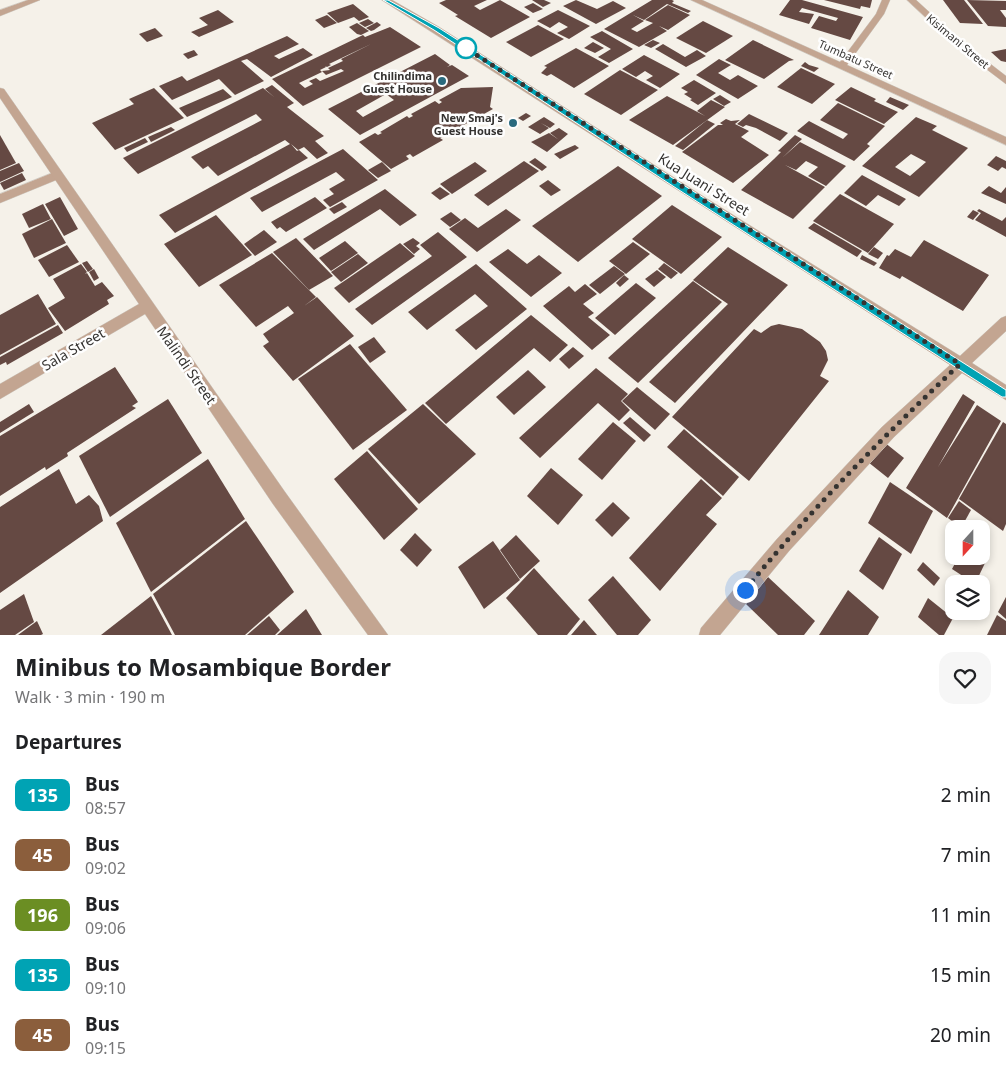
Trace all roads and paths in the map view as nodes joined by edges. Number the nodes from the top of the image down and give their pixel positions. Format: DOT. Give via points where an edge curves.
graph roads {
  1 [pos="36,0"];
  2 [pos="386,0"];
  3 [pos="695,0"];
  4 [pos="886,0"];
  5 [pos="911,0"];
  6 [pos="0,13"];
  7 [pos="842,66"];
  8 [pos="1006,81"];
  9 [pos="0,91"];
  10 [pos="1006,141"];
  11 [pos="57,175"];
  12 [pos="0,199"];
  13 [pos="147,306"];
  14 [pos="1006,322"];
  15 [pos="960,364"];
  16 [pos="0,392"];
  17 [pos="1006,393"];
  18 [pos="380,635"];
  19 [pos="708,635"];
  1 -- 6 [label="street"];
  2 -- 15 [label="street, Kua Juani Street"];
  3 -- 7 [label="street, Tumbatu Street"];
  4 -- 7 [label="street" via="880,14"];
  5 -- 8 [label="street, Kisimani Street"];
  7 -- 10 [label="street, Tumbatu Street"];
  9 -- 11 [label="street, Malindi Street"];
  11 -- 12 [label="street"];
  11 -- 13 [label="street, Malindi Street"];
  13 -- 16 [label="street, Sala Street"];
  13 -- 18 [label="street, Malindi Street" via="279,498"];
  14 -- 15 [label="street"];
  15 -- 17 [label="street, Kua Juani Street"];
  15 -- 19 [label="street" via="888,432 796,530"];
}
